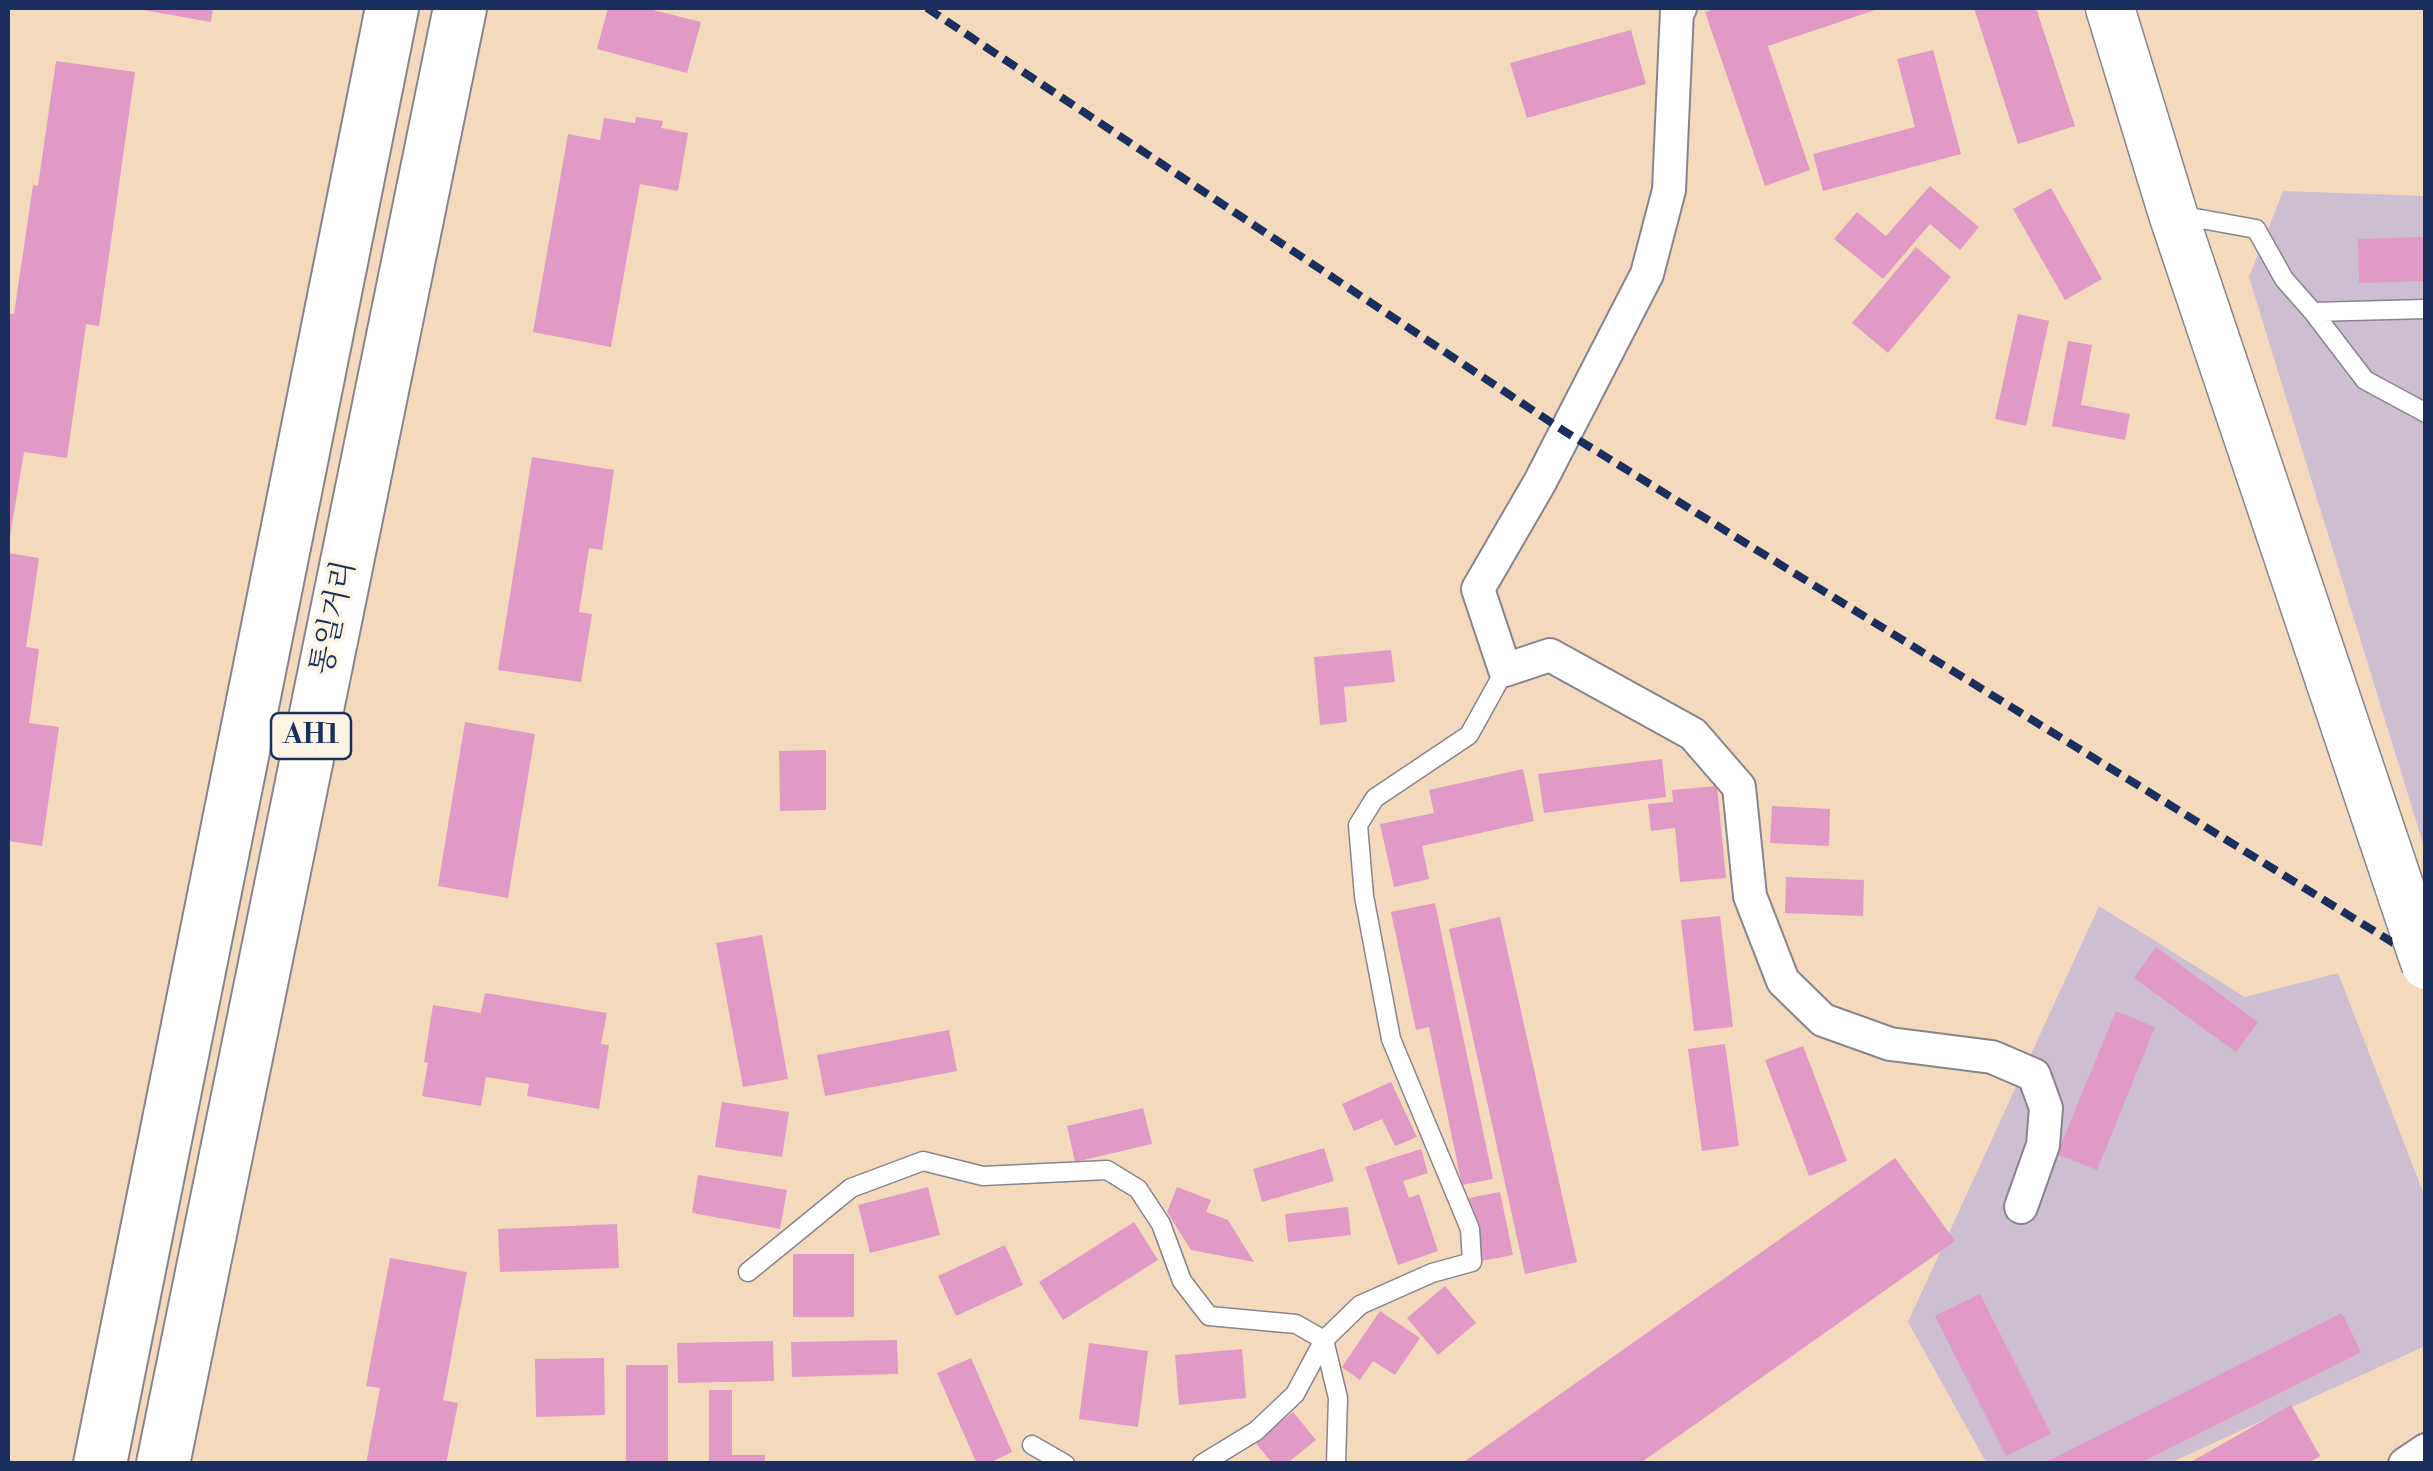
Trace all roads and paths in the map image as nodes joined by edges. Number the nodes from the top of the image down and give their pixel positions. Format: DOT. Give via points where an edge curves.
graph roads {
  1 [pos="392,8"];
  2 [pos="460,8"];
  3 [pos="1680,8"];
  4 [pos="2110,8"];
  5 [pos="2174,214"];
  6 [pos="2426,309"];
  7 [pos="2313,312"];
  8 [pos="2426,413"];
  9 [pos="1504,670"];
  10 [pos="2421,950"];
  11 [pos="2021,1207"];
  12 [pos="748,1272"];
  13 [pos="1324,1340"];
  14 [pos="1032,1445"];
  15 [pos="2426,1450"];
  16 [pos="100,1464"];
  17 [pos="163,1464"];
  18 [pos="1064,1464"];
  19 [pos="1202,1464"];
  20 [pos="1336,1464"];
  21 [pos="2405,1464"];
  1 -- 16 [label="main road, AH1"];
  2 -- 17 [label="main road, 통일거리 / AH1"];
  3 -- 9 [label="street" via="1669,190 1646,274 1478,589"];
  4 -- 5 [label="main road"];
  5 -- 7 [label="lane" via="2256,229 2284,279"];
  5 -- 10 [label="main road"];
  6 -- 7 [label="lane"];
  7 -- 8 [label="lane" via="2364,380"];
  9 -- 11 [label="street" via="1550,656 1692,734 1739,787 1750,896 1783,981 1823,1020 1890,1044 1992,1057 2034,1075 2046,1108 2043,1145"];
  9 -- 13 [label="lane" via="1469,735 1375,798 1358,825 1364,896 1392,1039 1470,1229 1472,1262 1360,1306"];
  12 -- 13 [label="lane" via="851,1188 923,1161 983,1176 1107,1170 1138,1190 1162,1224 1182,1281 1210,1316 1296,1324"];
  13 -- 19 [label="lane" via="1296,1394 1256,1431"];
  13 -- 20 [label="lane" via="1338,1398"];
  14 -- 18 [label="lane"];
  15 -- 21 [label="street"];
}
